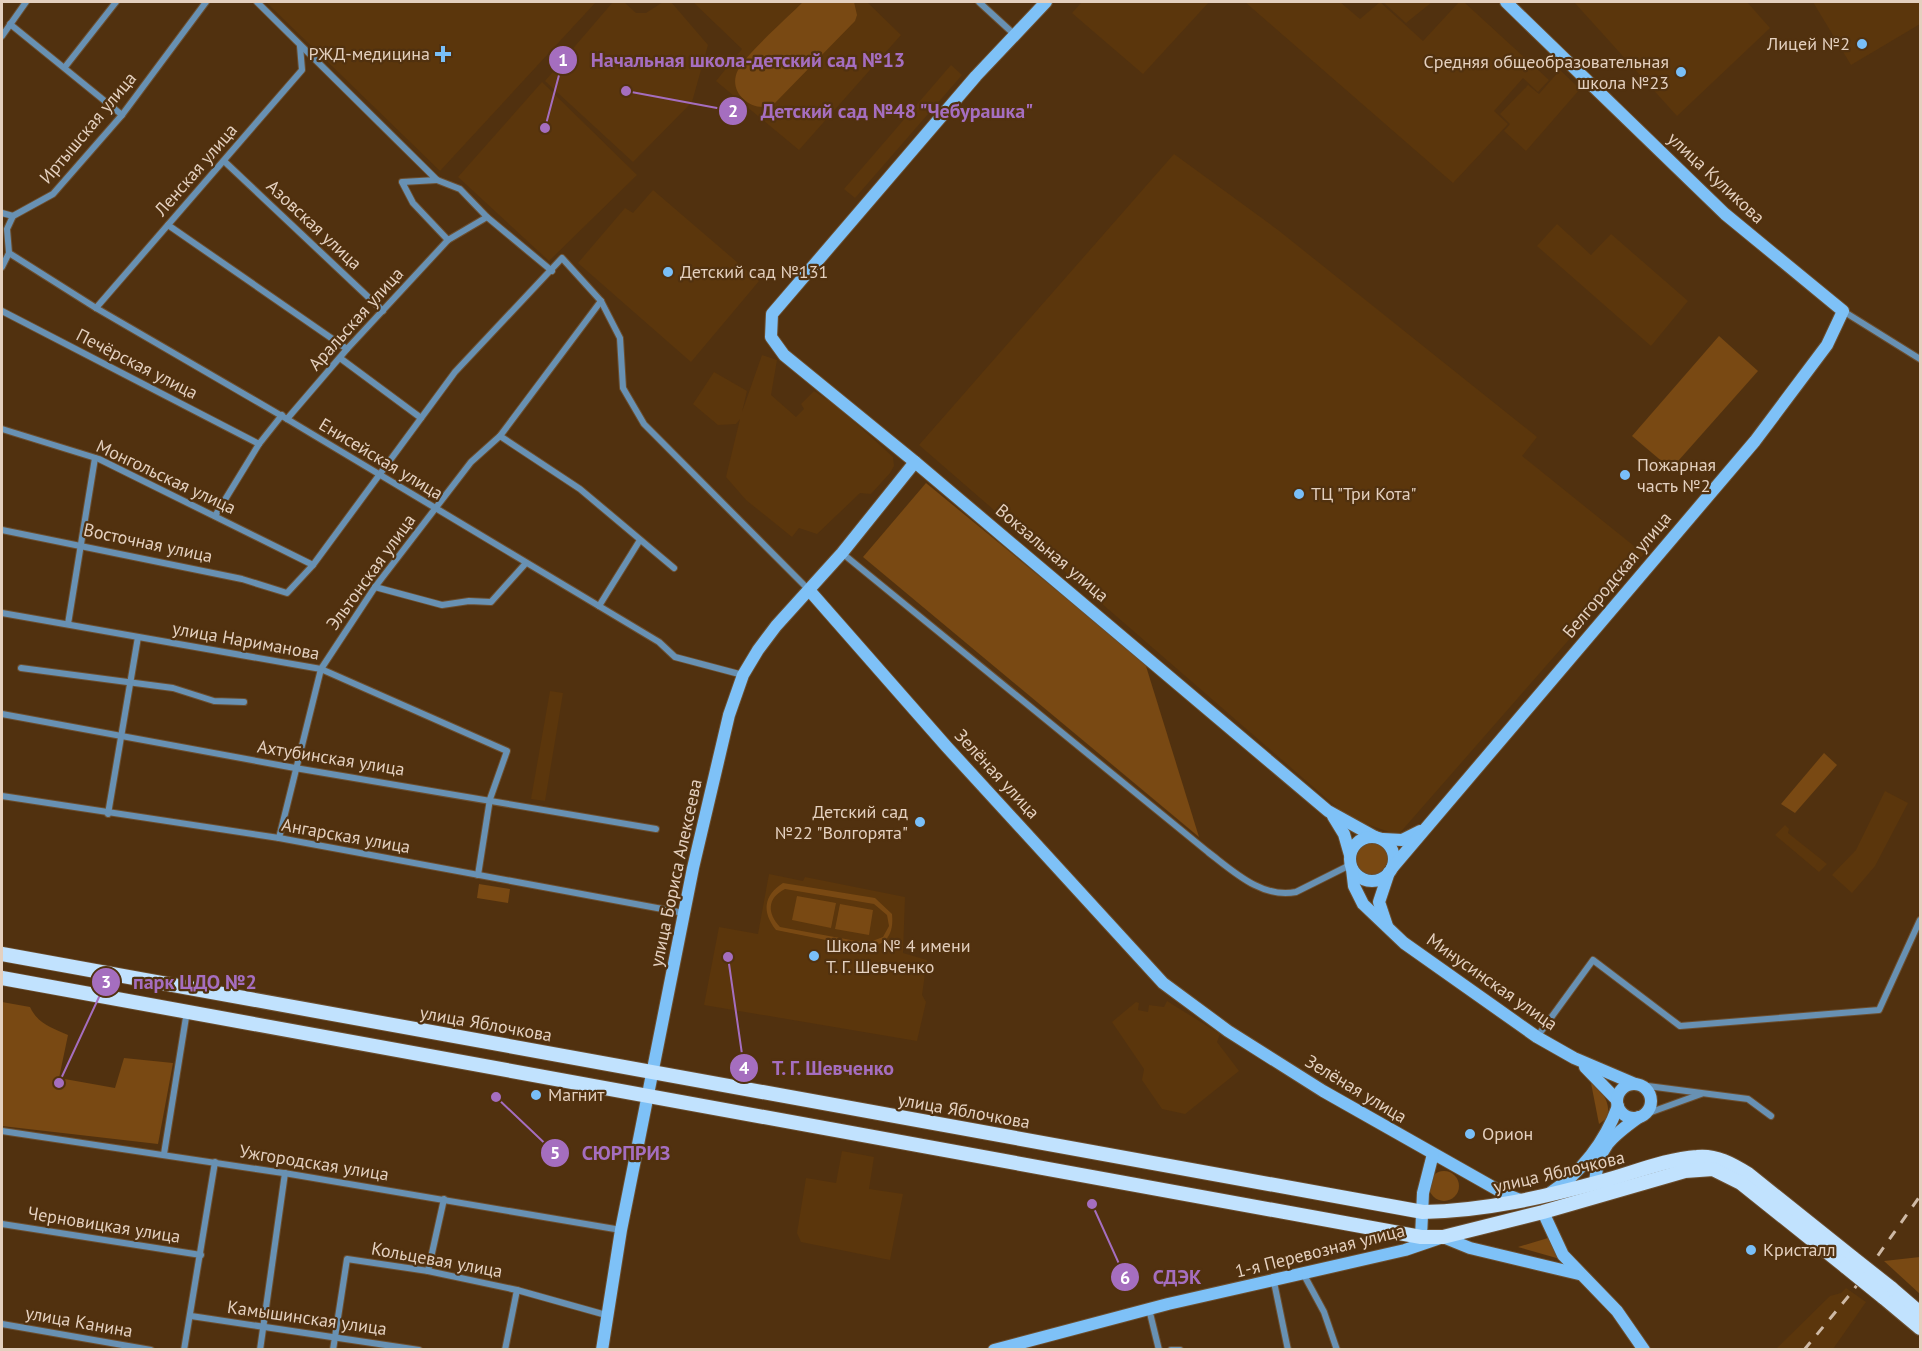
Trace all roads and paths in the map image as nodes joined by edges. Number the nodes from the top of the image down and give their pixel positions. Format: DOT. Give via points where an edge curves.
graph roads {
  1 [pos="26,2"];
  2 [pos="116,2"];
  3 [pos="206,2"];
  4 [pos="257,2"];
  5 [pos="979,2"];
  6 [pos="1046,2"];
  7 [pos="1506,2"];
  8 [pos="10,24"];
  9 [pos="1015,35"];
  10 [pos="2,36"];
  11 [pos="300,46"];
  12 [pos="65,67"];
  13 [pos="122,115"];
  14 [pos="225,161"];
  15 [pos="437,180"];
  16 [pos="2,213"];
  17 [pos="13,216"];
  18 [pos="487,218"];
  19 [pos="168,225"];
  20 [pos="448,240"];
  21 [pos="9,253"];
  22 [pos="2,267"];
  23 [pos="552,271"];
  24 [pos="601,302"];
  25 [pos="96,308"];
  26 [pos="2,311"];
  27 [pos="383,311"];
  28 [pos="1844,311"];
  29 [pos="347,349"];
  30 [pos="340,358"];
  31 [pos="1920,359"];
  32 [pos="285,417"];
  33 [pos="421,418"];
  34 [pos="2,429"];
  35 [pos="500,436"];
  36 [pos="259,444"];
  37 [pos="95,458"];
  38 [pos="915,462"];
  39 [pos="380,476"];
  40 [pos="435,509"];
  41 [pos="215,516"];
  42 [pos="2,530"];
  43 [pos="640,540"];
  44 [pos="82,544"];
  45 [pos="842,553"];
  46 [pos="526,563"];
  47 [pos="313,565"];
  48 [pos="674,568"];
  49 [pos="375,587"];
  50 [pos="809,590"];
  51 [pos="599,606"];
  52 [pos="2,613"];
  53 [pos="68,624"];
  54 [pos="138,637"];
  55 [pos="21,668"];
  56 [pos="321,669"];
  57 [pos="743,675"];
  58 [pos="130,682"];
  59 [pos="244,702"];
  60 [pos="2,714"];
  61 [pos="120,737"];
  62 [pos="295,768"];
  63 [pos="2,796"];
  64 [pos="490,800"];
  65 [pos="1328,811"];
  66 [pos="108,814"];
  67 [pos="1428,825"];
  68 [pos="656,829"];
  69 [pos="279,838"];
  70 [pos="1379,838"];
  71 [pos="1351,863"];
  72 [pos="1390,870"];
  73 [pos="478,875"];
  74 [pos="685,913"];
  75 [pos="1920,920"];
  76 [pos="1390,932"];
  77 [pos="2,954"];
  78 [pos="2,978"];
  79 [pos="187,1011"];
  80 [pos="1537,1037"];
  81 [pos="1574,1058"];
  82 [pos="652,1073"];
  83 [pos="1637,1085"];
  84 [pos="648,1094"];
  85 [pos="1701,1094"];
  86 [pos="1618,1103"];
  87 [pos="1641,1116"];
  88 [pos="1771,1116"];
  89 [pos="2,1131"];
  90 [pos="164,1154"];
  91 [pos="1433,1154"];
  92 [pos="1598,1159"];
  93 [pos="215,1162"];
  94 [pos="285,1173"];
  95 [pos="1613,1178"];
  96 [pos="1595,1183"];
  97 [pos="444,1199"];
  98 [pos="1524,1202"];
  99 [pos="1543,1205"];
  100 [pos="1423,1212"];
  101 [pos="2,1224"];
  102 [pos="621,1230"];
  103 [pos="1421,1237"];
  104 [pos="1443,1237"];
  105 [pos="201,1255"];
  106 [pos="1850,1262"];
  107 [pos="428,1271"];
  108 [pos="1579,1274"];
  109 [pos="1304,1275"];
  110 [pos="1275,1282"];
  111 [pos="517,1290"];
  112 [pos="1887,1292"];
  113 [pos="1149,1309"];
  114 [pos="1920,1313"];
  115 [pos="606,1314"];
  116 [pos="191,1316"];
  117 [pos="2,1324"];
  118 [pos="263,1327"];
  119 [pos="1920,1328"];
  120 [pos="335,1337"];
  121 [pos="151,1350"];
  122 [pos="184,1350"];
  123 [pos="260,1350"];
  124 [pos="333,1350"];
  125 [pos="418,1350"];
  126 [pos="505,1350"];
  127 [pos="602,1350"];
  128 [pos="994,1350"];
  129 [pos="1159,1350"];
  130 [pos="1171,1350"];
  131 [pos="1180,1350"];
  132 [pos="1288,1350"];
  133 [pos="1337,1350"];
  134 [pos="1644,1350"];
  1 -- 8 [label="street"];
  2 -- 12 [label="street"];
  3 -- 13 [label="street, Иртышская улица"];
  4 -- 11 [label="street"];
  5 -- 9 [label="street"];
  6 -- 9 [label="main road"];
  7 -- 28 [label="main road, улица Куликова" via="1720,209"];
  8 -- 10 [label="street"];
  8 -- 12 [label="street"];
  9 -- 38 [label="main road, Вокзальная улица" via="772,314 771,337 784,355"];
  11 -- 14 [label="street, Ленская улица" via="302,70"];
  11 -- 15 [label="street"];
  12 -- 13 [label="street"];
  13 -- 17 [label="street, Иртышская улица" via="53,194"];
  14 -- 19 [label="street, Ленская улица"];
  14 -- 27 [label="street, Азовская улица"];
  15 -- 18 [label="street" via="460,189"];
  15 -- 20 [label="street" via="402,182 413,203"];
  16 -- 17 [label="street"];
  17 -- 21 [label="street" via="7,229"];
  18 -- 20 [label="street"];
  18 -- 23 [label="street"];
  19 -- 25 [label="street, Ленская улица"];
  19 -- 29 [label="street"];
  20 -- 27 [label="street, Аральская улица"];
  21 -- 22 [label="street"];
  21 -- 25 [label="street, Енисейская улица"];
  23 -- 24 [label="street, Зелёная улица" via="562,258"];
  23 -- 33 [label="street" via="455,372"];
  24 -- 35 [label="street, Эльтонская улица"];
  24 -- 50 [label="street, Зелёная улица" via="620,338 623,388 644,424"];
  25 -- 32 [label="street, Енисейская улица"];
  26 -- 36 [label="street, Печёрская улица"];
  27 -- 29 [label="street, Аральская улица"];
  28 -- 31 [label="street, улица Куликова"];
  28 -- 67 [label="main road, Белгородская улица" via="1827,345 1755,441"];
  29 -- 30 [label="street, Аральская улица"];
  30 -- 32 [label="street, Аральская улица"];
  30 -- 33 [label="street"];
  32 -- 36 [label="street, Аральская улица"];
  32 -- 39 [label="street, Енисейская улица"];
  33 -- 39 [label="street"];
  34 -- 37 [label="street, Монгольская улица"];
  35 -- 40 [label="street, Эльтонская улица" via="471,462"];
  35 -- 43 [label="street" via="580,489"];
  36 -- 41 [label="street, Аральская улица"];
  37 -- 41 [label="street, Монгольская улица"];
  37 -- 44 [label="street"];
  38 -- 45 [label="main road, улица Бориса Алексеева"];
  38 -- 65 [label="main road, Вокзальная улица"];
  39 -- 40 [label="street, Енисейская улица"];
  39 -- 47 [label="street"];
  40 -- 46 [label="street, Енисейская улица"];
  40 -- 49 [label="street, Эльтонская улица"];
  41 -- 47 [label="street, Монгольская улица"];
  42 -- 44 [label="street, Восточная улица"];
  43 -- 48 [label="street"];
  43 -- 51 [label="street"];
  44 -- 47 [label="street, Восточная улица" via="242,579 287,593"];
  44 -- 53 [label="street"];
  45 -- 50 [label="main road, улица Бориса Алексеева"];
  45 -- 71 [label="street" via="1246,880 1286,894"];
  46 -- 49 [label="street" via="491,602 442,604"];
  46 -- 51 [label="street, Енисейская улица"];
  49 -- 56 [label="street, Эльтонская улица"];
  50 -- 57 [label="main road, улица Бориса Алексеева" via="776,626"];
  50 -- 91 [label="main road, Зелёная улица" via="1151,971 1186,1002 1323,1091"];
  51 -- 57 [label="street, Енисейская улица" via="675,657"];
  52 -- 53 [label="street, улица Нариманова"];
  53 -- 54 [label="street, улица Нариманова"];
  54 -- 56 [label="street, улица Нариманова"];
  54 -- 58 [label="street"];
  55 -- 58 [label="street"];
  56 -- 62 [label="street, Эльтонская улица"];
  56 -- 64 [label="street, улица Нариманова" via="507,751"];
  57 -- 74 [label="main road, улица Бориса Алексеева" via="729,715"];
  58 -- 59 [label="street" via="173,688 214,701"];
  58 -- 61 [label="street"];
  60 -- 61 [label="street, Ахтубинская улица"];
  61 -- 62 [label="street, Ахтубинская улица"];
  61 -- 66 [label="street"];
  62 -- 64 [label="street, Ахтубинская улица"];
  62 -- 69 [label="street, Эльтонская улица"];
  63 -- 66 [label="street, Ангарская улица"];
  64 -- 68 [label="street, Ахтубинская улица"];
  64 -- 73 [label="street"];
  65 -- 70 [label="main road, Вокзальная улица"];
  65 -- 71 [label="main road, Вокзальная улица" via="1341,828"];
  66 -- 69 [label="street, Ангарская улица"];
  67 -- 70 [label="main road, Белгородская улица" via="1404,840"];
  67 -- 72 [label="main road, Белгородская улица"];
  69 -- 73 [label="street, Ангарская улица"];
  70 -- 71 [label="main road" via="1361,839 1353,846"];
  70 -- 72 [label="main road" via="1393,853"];
  71 -- 72 [label="main road" via="1360,877 1370,881 1381,879"];
  71 -- 76 [label="main road, Минусинская улица" via="1354,886 1362,904"];
  72 -- 76 [label="main road" via="1379,902"];
  73 -- 74 [label="street, Ангарская улица"];
  74 -- 82 [label="main road, улица Бориса Алексеева"];
  75 -- 80 [label="street" via="1879,1010 1680,1026 1593,960"];
  76 -- 80 [label="main road, Минусинская улица"];
  77 -- 82 [label="main road, улица Яблочкова"];
  78 -- 79 [label="main road, улица Яблочкова"];
  79 -- 84 [label="main road, улица Яблочкова"];
  79 -- 90 [label="street"];
  80 -- 81 [label="main road, Минусинская улица"];
  81 -- 83 [label="main road, Минусинская улица"];
  81 -- 86 [label="main road, Минусинская улица" via="1598,1078"];
  82 -- 84 [label="main road, улица Бориса Алексеева"];
  82 -- 100 [label="main road, улица Яблочкова"];
  83 -- 85 [label="street"];
  83 -- 86 [label="main road" via="1623,1088"];
  83 -- 87 [label="main road" via="1647,1090 1650,1099 1649,1108"];
  84 -- 102 [label="main road, улица Бориса Алексеева"];
  84 -- 103 [label="main road, улица Яблочкова"];
  85 -- 87 [label="street"];
  85 -- 88 [label="street" via="1748,1099"];
  86 -- 87 [label="main road" via="1624,1114"];
  86 -- 99 [label="main road" via="1605,1136"];
  87 -- 92 [label="main road" via="1613,1137"];
  89 -- 90 [label="street, Ужгородская улица"];
  90 -- 93 [label="street, Ужгородская улица"];
  91 -- 98 [label="main road, Зелёная улица"];
  91 -- 100 [label="main road"];
  92 -- 95 [label="main road"];
  92 -- 96 [label="main road"];
  93 -- 94 [label="street, Ужгородская улица"];
  93 -- 105 [label="street"];
  94 -- 97 [label="street, Ужгородская улица"];
  94 -- 118 [label="street"];
  95 -- 96 [label="main road, улица Яблочкова"];
  95 -- 106 [label="main road, улица Яблочкова" via="1683,1159 1715,1158 1748,1174"];
  96 -- 99 [label="main road, улица Яблочкова"];
  97 -- 102 [label="street, Ужгородская улица"];
  97 -- 107 [label="street"];
  98 -- 99 [label="main road, улица Яблочкова"];
  98 -- 100 [label="main road, улица Яблочкова" via="1454,1212"];
  99 -- 104 [label="main road, улица Яблочкова"];
  99 -- 106 [label="main road, улица Яблочкова" via="1685,1171 1713,1169 1741,1183"];
  99 -- 108 [label="main road" via="1563,1255"];
  100 -- 103 [label="main road"];
  101 -- 105 [label="street, Черновицкая улица"];
  102 -- 115 [label="main road, улица Бориса Алексеева"];
  103 -- 104 [label="main road, улица Яблочкова"];
  104 -- 108 [label="main road" via="1470,1248"];
  104 -- 109 [label="main road, 1-я Перевозная улица"];
  105 -- 116 [label="street"];
  106 -- 112 [label="main road, bridge"];
  107 -- 111 [label="street, Кольцевая улица"];
  107 -- 120 [label="street, Кольцевая улица" via="347,1259"];
  108 -- 134 [label="main road" via="1617,1311"];
  109 -- 110 [label="main road, 1-я Перевозная улица"];
  109 -- 133 [label="street" via="1324,1312"];
  110 -- 113 [label="main road, 1-я Перевозная улица"];
  110 -- 132 [label="street"];
  111 -- 115 [label="street"];
  111 -- 126 [label="street, Кольцевая улица"];
  112 -- 114 [label="main road"];
  112 -- 119 [label="main road"];
  113 -- 128 [label="main road, 1-я Перевозная улица"];
  113 -- 129 [label="street"];
  115 -- 127 [label="main road, улица Бориса Алексеева"];
  116 -- 118 [label="street, Камышинская улица"];
  116 -- 122 [label="street"];
  117 -- 121 [label="street, улица Канина"];
  118 -- 120 [label="street, Камышинская улица"];
  118 -- 123 [label="street"];
  120 -- 124 [label="street, Кольцевая улица"];
  120 -- 125 [label="street, Камышинская улица"];
  130 -- 131 [label="street"];
}
